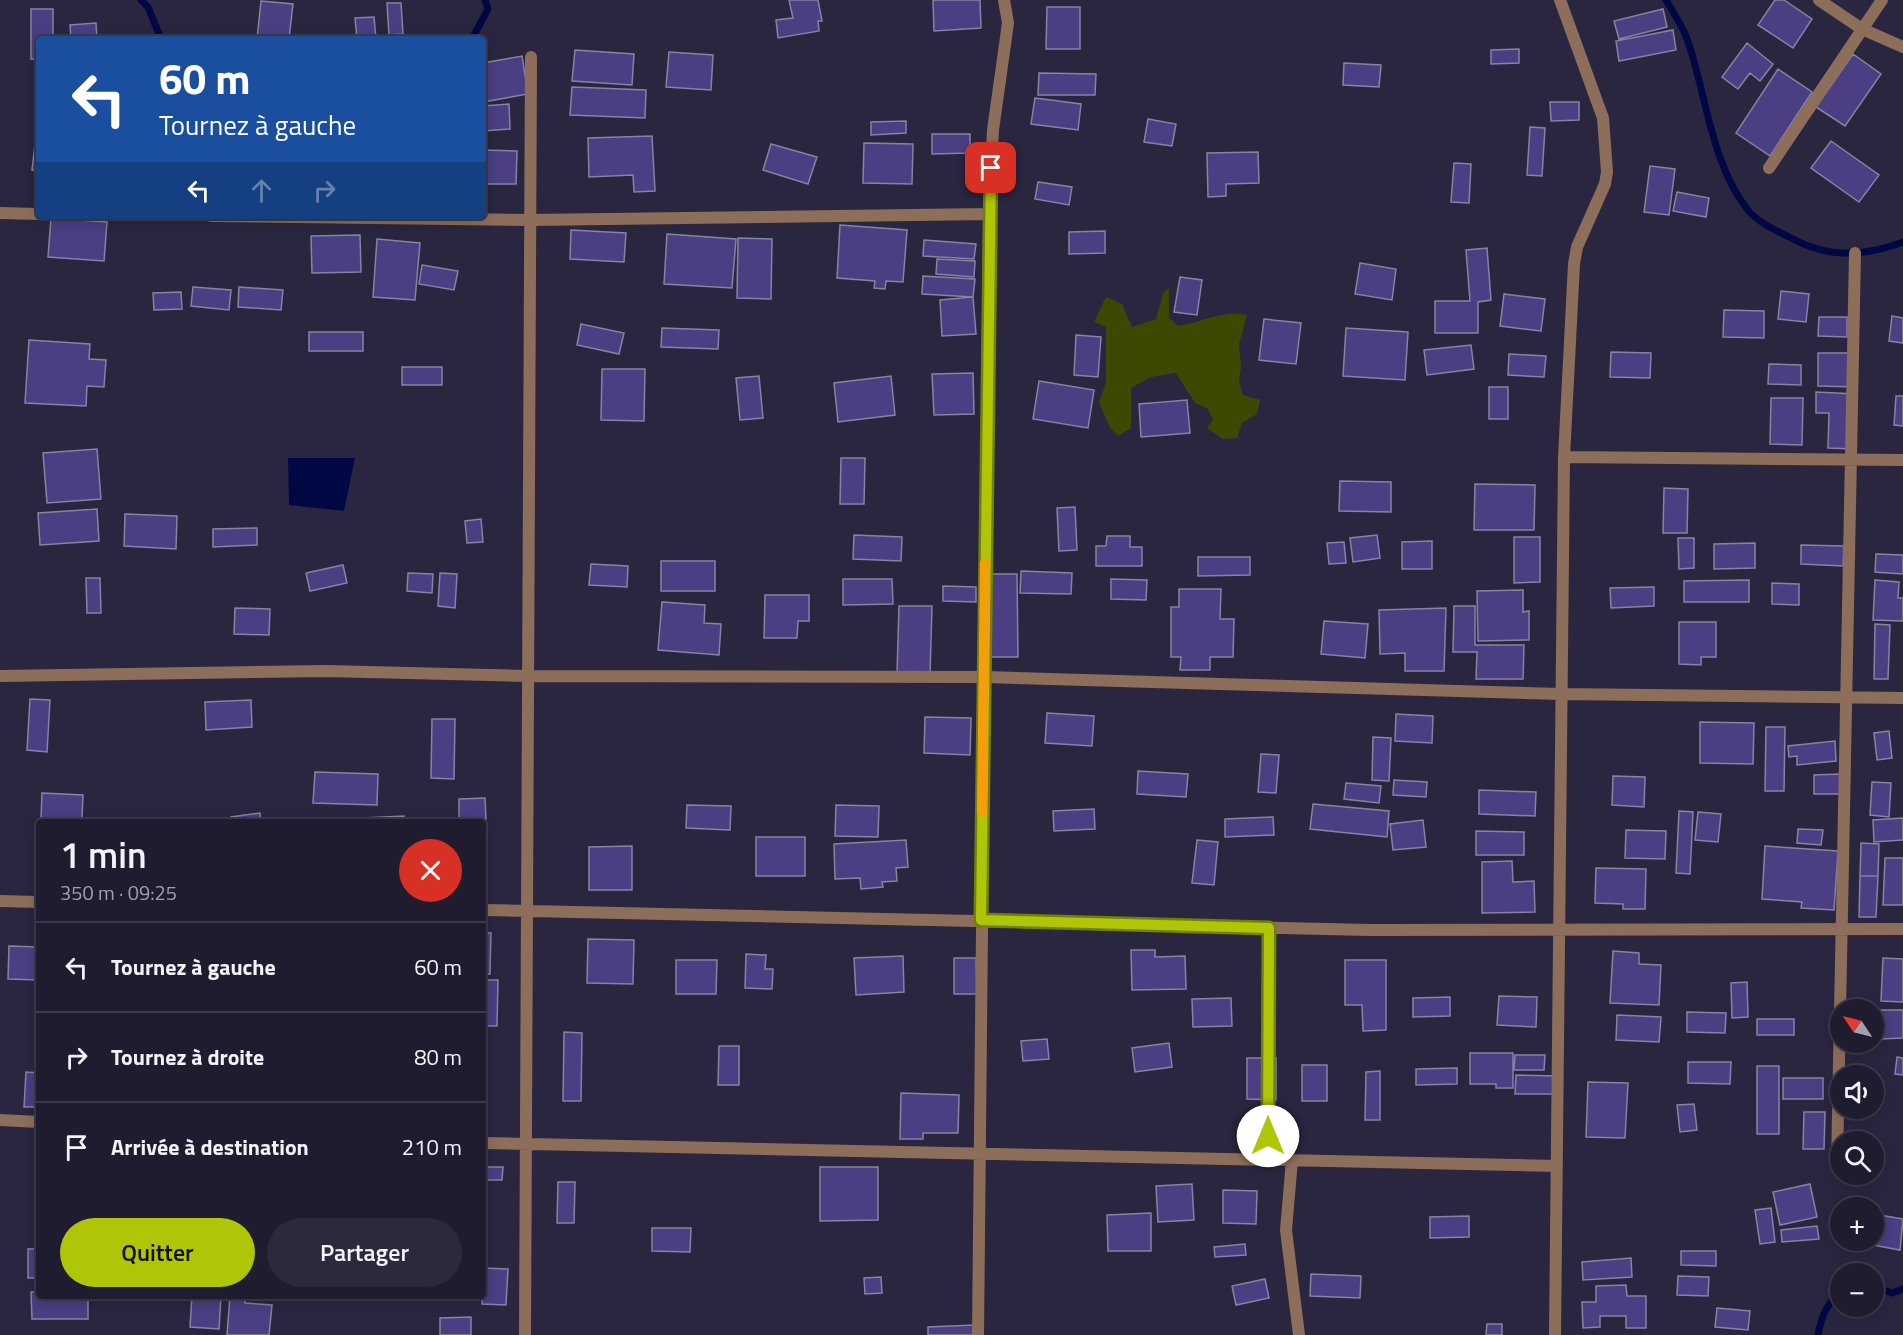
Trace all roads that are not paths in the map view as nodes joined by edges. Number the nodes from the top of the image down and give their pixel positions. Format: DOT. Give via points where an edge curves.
graph roads {
  1 [pos="1004,0"];
  2 [pos="1560,0"];
  3 [pos="1819,0"];
  4 [pos="1882,0"];
  5 [pos="1862,29"];
  6 [pos="1903,47"];
  7 [pos="531,57"];
  8 [pos="1768,168"];
  9 [pos="0,213"];
  10 [pos="36,214"];
  11 [pos="989,214"];
  12 [pos="450,219"];
  13 [pos="530,220"];
  14 [pos="1855,253"];
  15 [pos="1564,457"];
  16 [pos="1850,460"];
  17 [pos="1903,460"];
  18 [pos="0,675"];
  19 [pos="528,676"];
  20 [pos="984,677"];
  21 [pos="1561,694"];
  22 [pos="1846,698"];
  23 [pos="1903,698"];
  24 [pos="0,901"];
  25 [pos="36,902"];
  26 [pos="486,910"];
  27 [pos="526,910"];
  28 [pos="981,920"];
  29 [pos="1269,928"];
  30 [pos="1903,929"];
  31 [pos="1842,930"];
  32 [pos="1559,932"];
  33 [pos="0,1120"];
  34 [pos="36,1122"];
  35 [pos="1838,1131"];
  36 [pos="486,1143"];
  37 [pos="526,1144"];
  38 [pos="981,1154"];
  39 [pos="1268,1160"];
  40 [pos="1292,1160"];
  41 [pos="1557,1166"];
  42 [pos="525,1335"];
  43 [pos="978,1335"];
  44 [pos="1299,1335"];
  45 [pos="1555,1335"];
  1 -- 11 [label="street" via="1008,23 993,130"];
  2 -- 15 [label="street" via="1603,118 1606,172 1605,184 1577,246 1574,264"];
  3 -- 5 [label="street"];
  4 -- 5 [label="street"];
  5 -- 6 [label="street"];
  5 -- 8 [label="street"];
  7 -- 13 [label="street"];
  9 -- 10 [label="street"];
  11 -- 13 [label="street"];
  11 -- 20 [label="street"];
  12 -- 13 [label="street"];
  13 -- 19 [label="street"];
  14 -- 16 [label="street"];
  15 -- 16 [label="street"];
  15 -- 21 [label="street"];
  16 -- 17 [label="street"];
  16 -- 22 [label="street"];
  18 -- 19 [label="street" via="327,671"];
  19 -- 20 [label="street"];
  19 -- 27 [label="street"];
  20 -- 21 [label="street"];
  20 -- 28 [label="street"];
  21 -- 22 [label="street"];
  21 -- 32 [label="street"];
  22 -- 23 [label="street"];
  22 -- 31 [label="street"];
  24 -- 25 [label="street"];
  26 -- 27 [label="street"];
  27 -- 28 [label="street"];
  27 -- 37 [label="street"];
  28 -- 29 [label="street"];
  28 -- 38 [label="street"];
  29 -- 32 [label="street"];
  29 -- 39 [label="street"];
  30 -- 31 [label="street"];
  31 -- 32 [label="street"];
  31 -- 35 [label="street"];
  32 -- 41 [label="street"];
  33 -- 34 [label="street"];
  36 -- 37 [label="street"];
  37 -- 38 [label="street"];
  37 -- 42 [label="street"];
  38 -- 39 [label="street"];
  38 -- 43 [label="street"];
  39 -- 40 [label="street"];
  40 -- 41 [label="street"];
  40 -- 44 [label="street" via="1286,1230"];
  41 -- 45 [label="street"];
}
